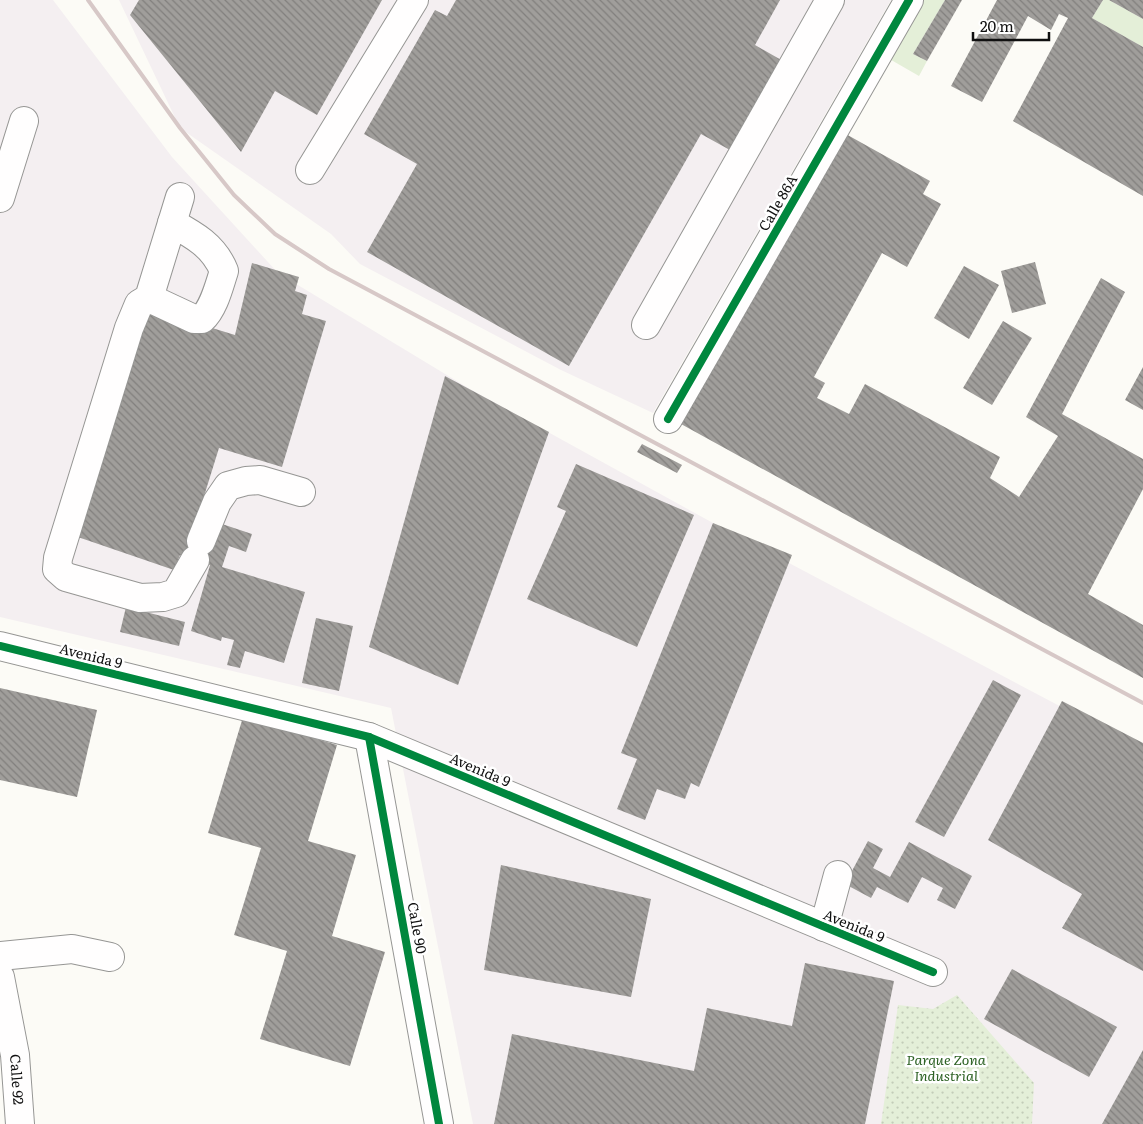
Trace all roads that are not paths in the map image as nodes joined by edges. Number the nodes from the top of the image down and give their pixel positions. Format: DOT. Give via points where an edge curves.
graph roads {
  1 [pos="414,0"];
  2 [pos="830,0"];
  3 [pos="909,0"];
  4 [pos="24,121"];
  5 [pos="310,170"];
  6 [pos="180,197"];
  7 [pos="0,198"];
  8 [pos="172,223"];
  9 [pos="149,298"];
  10 [pos="646,325"];
  11 [pos="668,419"];
  12 [pos="301,492"];
  13 [pos="0,646"];
  14 [pos="369,737"];
  15 [pos="838,875"];
  16 [pos="824,927"];
  17 [pos="0,956"];
  18 [pos="110,957"];
  19 [pos="933,972"];
  20 [pos="0,977"];
  21 [pos="20,1124"];
  22 [pos="439,1124"];
  1 -- 5 [label="street"];
  2 -- 10 [label="street"];
  3 -- 11 [label="street, Calle 86A"];
  4 -- 7 [label="street"];
  6 -- 8 [label="street"];
  8 -- 9 [label="street"];
  8 -- 9 [label="street" via="206,244 219,258 224,271 207,315 202,319 194,319"];
  9 -- 12 [label="street" via="138,304 129,328 57,569 66,577 140,598 176,593 198,551 217,502 228,486 260,480"];
  13 -- 14 [label="street, Avenida 9"];
  14 -- 16 [label="street, Avenida 9"];
  14 -- 22 [label="street, Calle 90"];
  15 -- 16 [label="street"];
  16 -- 19 [label="street, Avenida 9"];
  17 -- 18 [label="street" via="72,949"];
  20 -- 21 [label="street, Calle 92" via="14,1055"];
}
